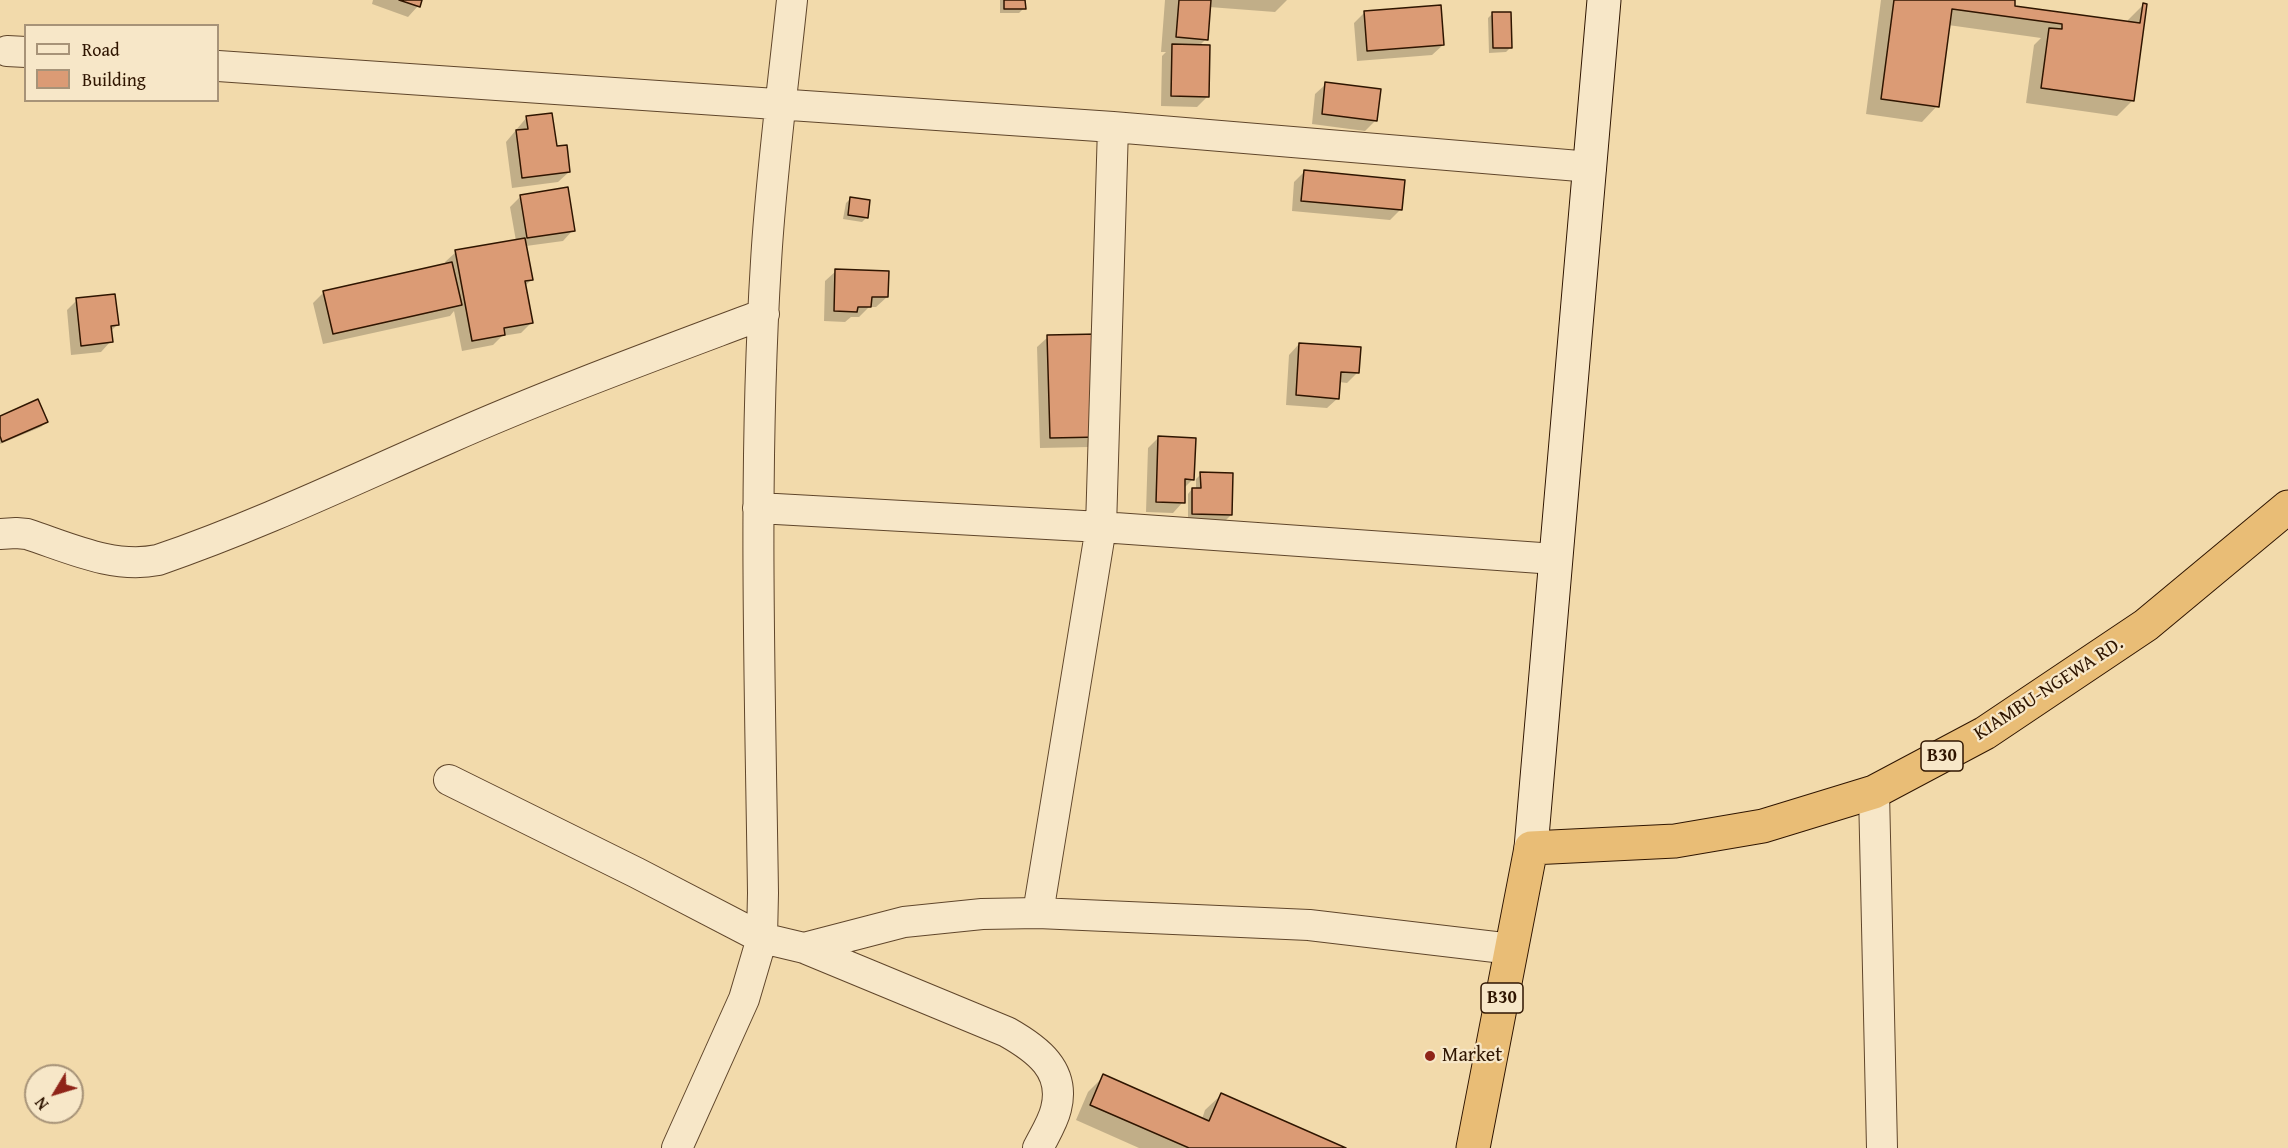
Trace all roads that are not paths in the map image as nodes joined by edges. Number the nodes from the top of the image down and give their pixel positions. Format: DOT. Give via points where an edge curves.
graph roads {
  1 [pos="792,0"];
  2 [pos="1604,0"];
  3 [pos="219,66"];
  4 [pos="781,106"];
  5 [pos="1113,127"];
  6 [pos="1591,167"];
  7 [pos="764,314"];
  8 [pos="2288,507"];
  9 [pos="758,508"];
  10 [pos="1101,526"];
  11 [pos="0,534"];
  12 [pos="1556,559"];
  13 [pos="449,780"];
  14 [pos="1874,792"];
  15 [pos="1531,848"];
  16 [pos="1038,913"];
  17 [pos="762,939"];
  18 [pos="804,948"];
  19 [pos="1512,949"];
  20 [pos="677,1148"];
  21 [pos="1038,1148"];
  22 [pos="1473,1148"];
  23 [pos="1882,1148"];
  1 -- 4 [label="street"];
  2 -- 6 [label="main road"];
  3 -- 4 [label="street"];
  4 -- 5 [label="street"];
  4 -- 7 [label="street"];
  5 -- 6 [label="street"];
  5 -- 10 [label="street"];
  6 -- 12 [label="main road"];
  7 -- 9 [label="street"];
  7 -- 11 [label="street" via="606,373 449,438 291,510 158,560 139,564 118,562 27,534"];
  8 -- 14 [label="highway, KIAMBU-NGEWA RD. / B30" via="2146,625 1985,733"];
  9 -- 10 [label="street"];
  9 -- 17 [label="street"];
  10 -- 12 [label="street"];
  10 -- 16 [label="street"];
  12 -- 15 [label="main road"];
  13 -- 17 [label="street"];
  14 -- 15 [label="highway, KIAMBU-NGEWA RD. / B30" via="1763,826 1675,841"];
  14 -- 23 [label="street"];
  15 -- 19 [label="highway, B30"];
  16 -- 18 [label="street" via="904,922"];
  16 -- 19 [label="street" via="1309,925"];
  17 -- 18 [label="street"];
  17 -- 20 [label="street" via="744,999"];
  18 -- 21 [label="street" via="998,1028 1032,1046 1055,1076 1058,1094 1056,1110"];
  19 -- 22 [label="highway, B30"];
}
